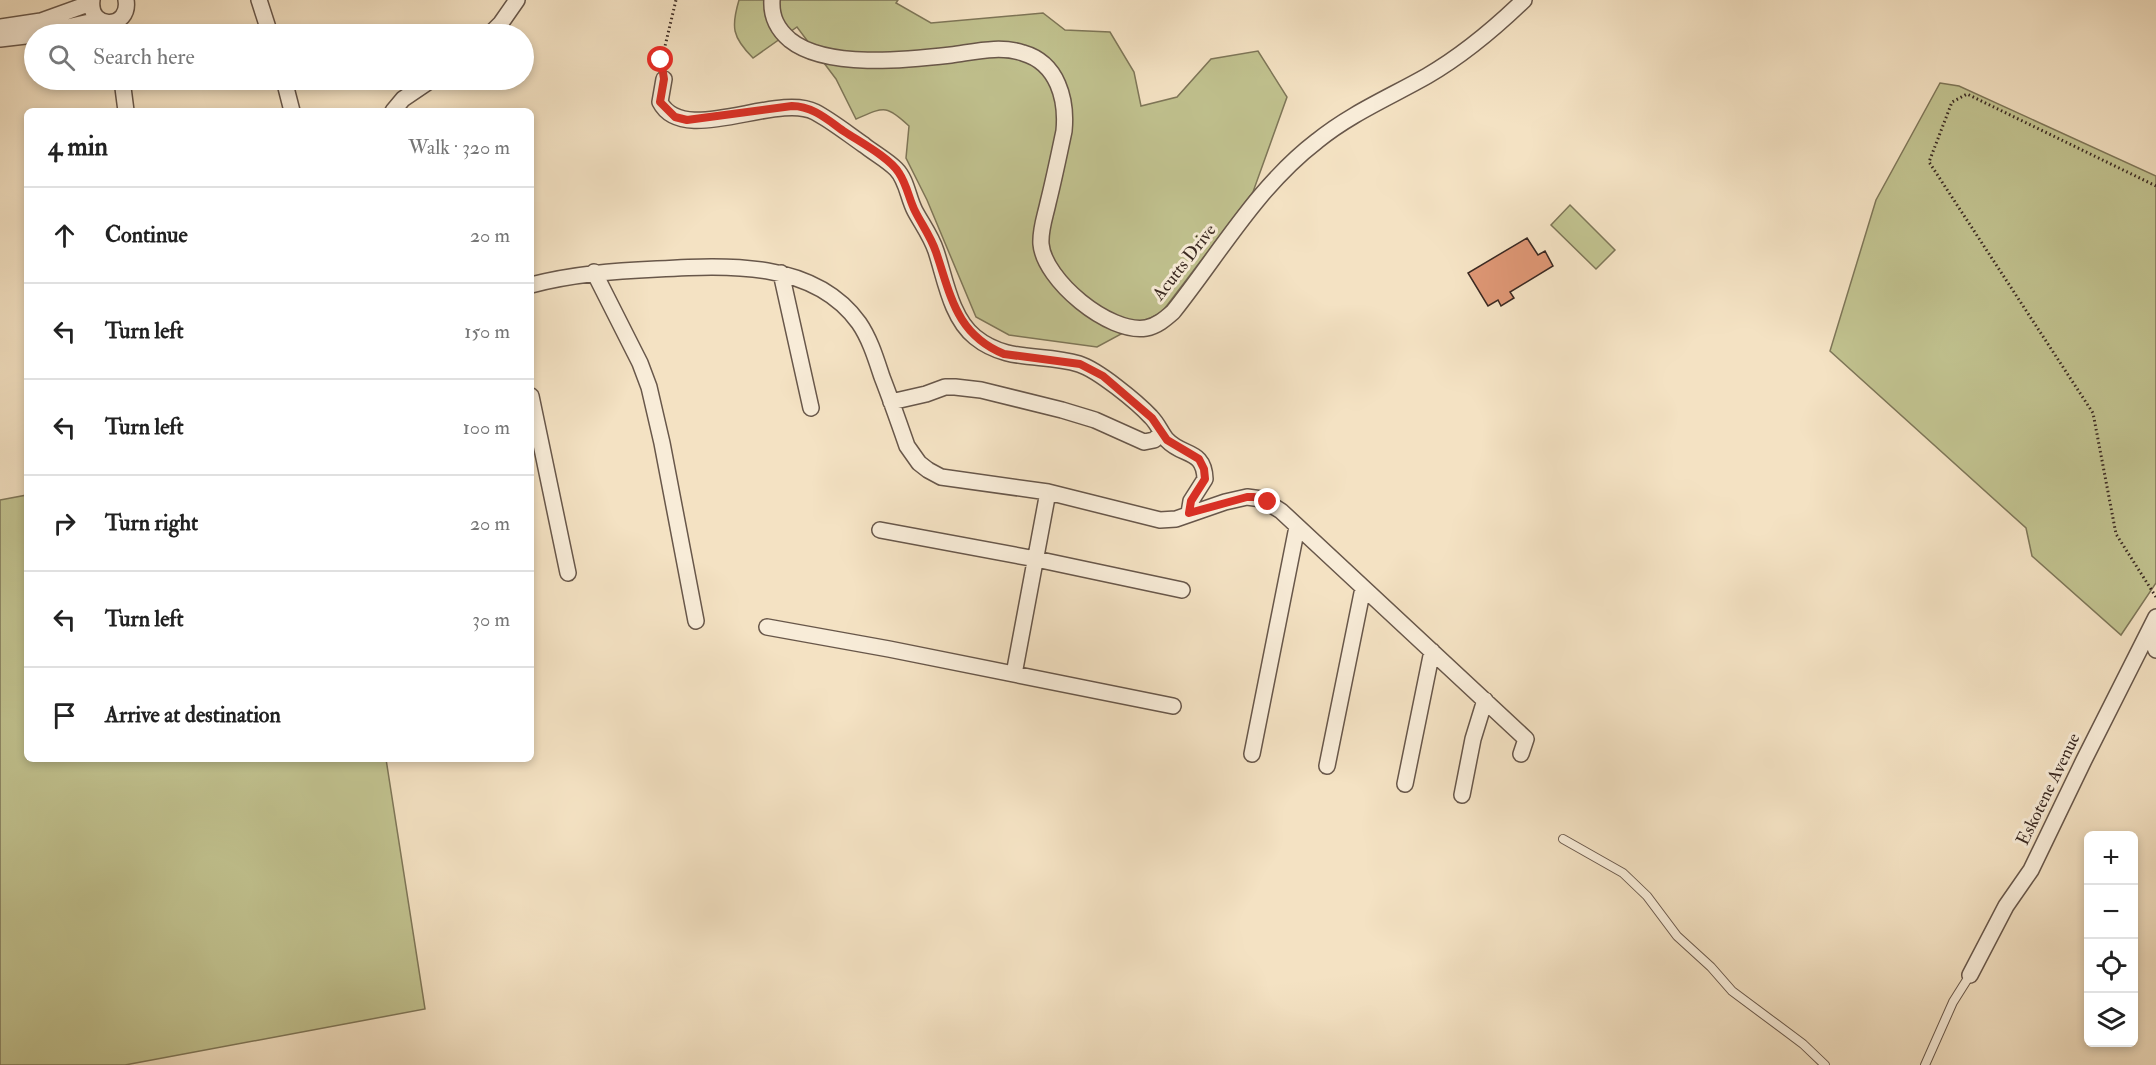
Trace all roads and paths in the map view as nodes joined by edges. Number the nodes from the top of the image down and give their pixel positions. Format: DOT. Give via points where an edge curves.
graph roads {
  1 [pos="126,0"];
  2 [pos="260,0"];
  3 [pos="517,0"];
  4 [pos="676,0"];
  5 [pos="772,0"];
  6 [pos="1524,0"];
  7 [pos="92,1"];
  8 [pos="106,24"];
  9 [pos="111,24"];
  10 [pos="267,24"];
  11 [pos="500,24"];
  12 [pos="0,27"];
  13 [pos="24,36"];
  14 [pos="0,39"];
  15 [pos="664,79"];
  16 [pos="123,90"];
  17 [pos="287,90"];
  18 [pos="417,90"];
  19 [pos="126,108"];
  20 [pos="291,108"];
  21 [pos="396,108"];
  22 [pos="2156,186"];
  23 [pos="594,272"];
  24 [pos="781,273"];
  25 [pos="534,284"];
  26 [pos="891,402"];
  27 [pos="811,408"];
  28 [pos="534,410"];
  29 [pos="1162,433"];
  30 [pos="1048,492"];
  31 [pos="1189,513"];
  32 [pos="1297,527"];
  33 [pos="880,530"];
  34 [pos="1036,559"];
  35 [pos="568,573"];
  36 [pos="1363,588"];
  37 [pos="1182,590"];
  38 [pos="2156,597"];
  39 [pos="2156,617"];
  40 [pos="696,621"];
  41 [pos="767,627"];
  42 [pos="2149,632"];
  43 [pos="2156,650"];
  44 [pos="1432,651"];
  45 [pos="1014,674"];
  46 [pos="1485,700"];
  47 [pos="1173,706"];
  48 [pos="1252,754"];
  49 [pos="1521,754"];
  50 [pos="1327,766"];
  51 [pos="1405,784"];
  52 [pos="1462,795"];
  53 [pos="1563,839"];
  54 [pos="1970,975"];
  55 [pos="1825,1065"];
  56 [pos="1925,1065"];
  1 -- 9 [label="street" via="123,16"];
  2 -- 10 [label="street"];
  3 -- 11 [label="street"];
  4 -- 15 [label="path" via="661,60"];
  5 -- 6 [label="street, Acutts Drive" via="780,30 794,43 818,53 886,60 997,49 1024,53 1048,69 1060,88 1065,117 1041,229 1042,256 1058,281 1085,304 1109,320 1144,328 1154,326 1173,312 1264,190 1296,158 1342,123 1458,56"];
  7 -- 8 [label="street" via="93,12"];
  7 -- 12 [label="street" via="41,21"];
  13 -- 14 [label="street"];
  15 -- 29 [label="street" via="660,102 679,119 792,106 805,108 886,161 904,182 931,238 952,299 970,332 1004,354 1070,362 1094,371 1152,418"];
  16 -- 19 [label="street"];
  17 -- 20 [label="street"];
  18 -- 21 [label="street"];
  22 -- 38 [label="path" via="1967,94 1952,102 1929,162 2093,413 2116,534"];
  23 -- 24 [label="street" via="720,266"];
  23 -- 25 [label="street"];
  23 -- 40 [label="street" via="649,387"];
  24 -- 26 [label="street" via="826,292 850,312 869,341"];
  24 -- 27 [label="street"];
  26 -- 29 [label="street" via="955,387 1062,410 1144,442"];
  26 -- 30 [label="street" via="911,453 934,474"];
  28 -- 35 [label="street"];
  29 -- 31 [label="street" via="1173,445 1199,459 1204,469 1204,482 1191,501"];
  30 -- 31 [label="street" via="1149,519 1168,521"];
  30 -- 34 [label="street"];
  31 -- 32 [label="street" via="1254,497 1273,506"];
  32 -- 36 [label="street"];
  32 -- 48 [label="street"];
  33 -- 34 [label="street"];
  34 -- 37 [label="street"];
  34 -- 45 [label="street"];
  36 -- 44 [label="street"];
  36 -- 50 [label="street"];
  39 -- 42 [label="street, Eskotene Avenue"];
  41 -- 45 [label="street"];
  42 -- 43 [label="street"];
  42 -- 54 [label="street, Eskotene Avenue" via="2031,870 2006,906"];
  44 -- 46 [label="street"];
  44 -- 51 [label="street"];
  45 -- 47 [label="street"];
  46 -- 49 [label="street" via="1526,739"];
  46 -- 52 [label="street"];
  53 -- 55 [label="lane" via="1623,873 1647,896 1677,936 1732,991"];
  54 -- 56 [label="lane" via="1953,1002"];
}
